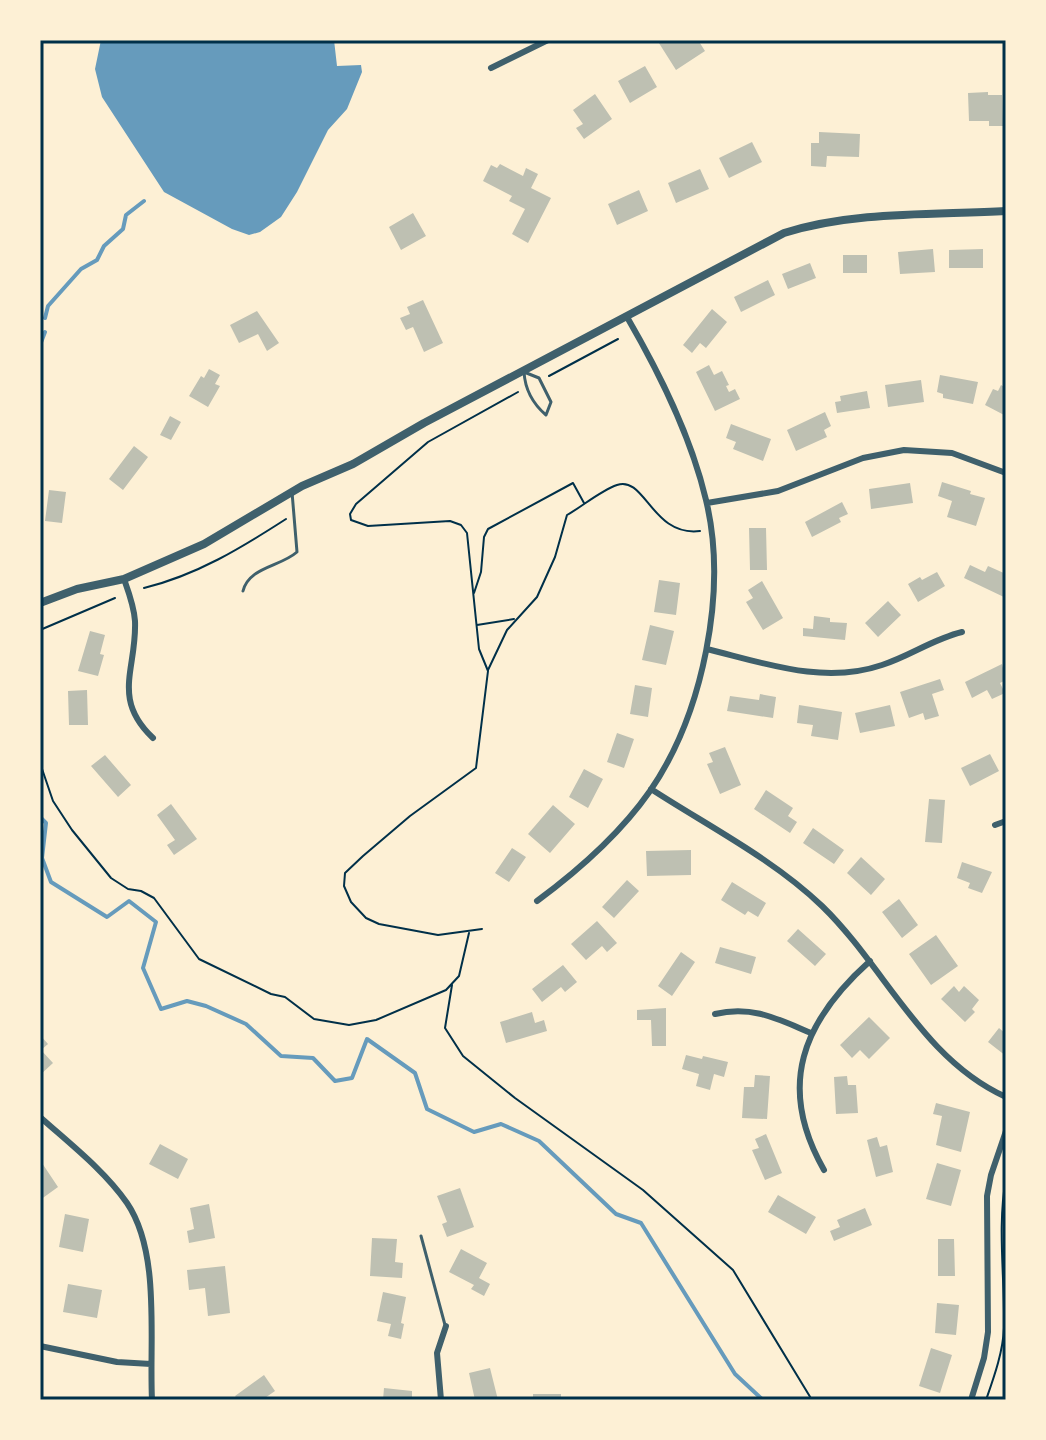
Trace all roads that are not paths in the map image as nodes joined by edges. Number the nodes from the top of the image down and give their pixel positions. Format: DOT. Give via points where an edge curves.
graph roads {
  1 [pos="548,40"];
  2 [pos="491,68"];
  3 [pos="1006,211"];
  4 [pos="627,317"];
  5 [pos="524,372"];
  6 [pos="1006,473"];
  7 [pos="292,492"];
  8 [pos="707,503"];
  9 [pos="124,579"];
  10 [pos="243,591"];
  11 [pos="40,603"];
  12 [pos="962,632"];
  13 [pos="707,649"];
  14 [pos="153,738"];
  15 [pos="651,789"];
  16 [pos="1006,821"];
  17 [pos="995,825"];
  18 [pos="537,901"];
  19 [pos="870,961"];
  20 [pos="715,1014"];
  21 [pos="811,1033"];
  22 [pos="1006,1097"];
  23 [pos="40,1117"];
  24 [pos="1006,1131"];
  25 [pos="824,1170"];
  26 [pos="421,1236"];
  27 [pos="446,1326"];
  28 [pos="40,1346"];
  29 [pos="151,1364"];
  30 [pos="152,1400"];
  31 [pos="441,1400"];
  32 [pos="971,1400"];
  1 -- 2 [label="street"];
  3 -- 4 [label="street" via="810,225 762,243"];
  4 -- 5 [label="street"];
  4 -- 8 [label="street" via="688,442"];
  5 -- 5 [label="lane" via="526,388 546,415 551,402 540,381"];
  5 -- 7 [label="street"];
  6 -- 8 [label="street" via="952,453 904,450 863,458 778,491"];
  7 -- 9 [label="street" via="204,544"];
  7 -- 10 [label="lane" via="297,552 253,575"];
  8 -- 13 [label="street" via="712,608"];
  9 -- 11 [label="street"];
  9 -- 14 [label="street" via="135,622 129,704"];
  12 -- 13 [label="street" via="885,665 843,674 796,671"];
  13 -- 15 [label="street" via="695,697"];
  15 -- 18 [label="street" via="624,824"];
  15 -- 19 [label="street" via="794,882 846,930"];
  16 -- 17 [label="street"];
  19 -- 21 [label="street" via="834,996"];
  19 -- 22 [label="street" via="925,1033 977,1080"];
  20 -- 21 [label="street" via="761,1012"];
  21 -- 25 [label="street" via="799,1092 807,1132"];
  23 -- 29 [label="street" via="114,1187 138,1221 148,1259"];
  24 -- 32 [label="street" via="987,1196 988,1332"];
  26 -- 27 [label="lane"];
  27 -- 31 [label="street" via="437,1353"];
  28 -- 29 [label="street"];
  29 -- 30 [label="street"];
}
